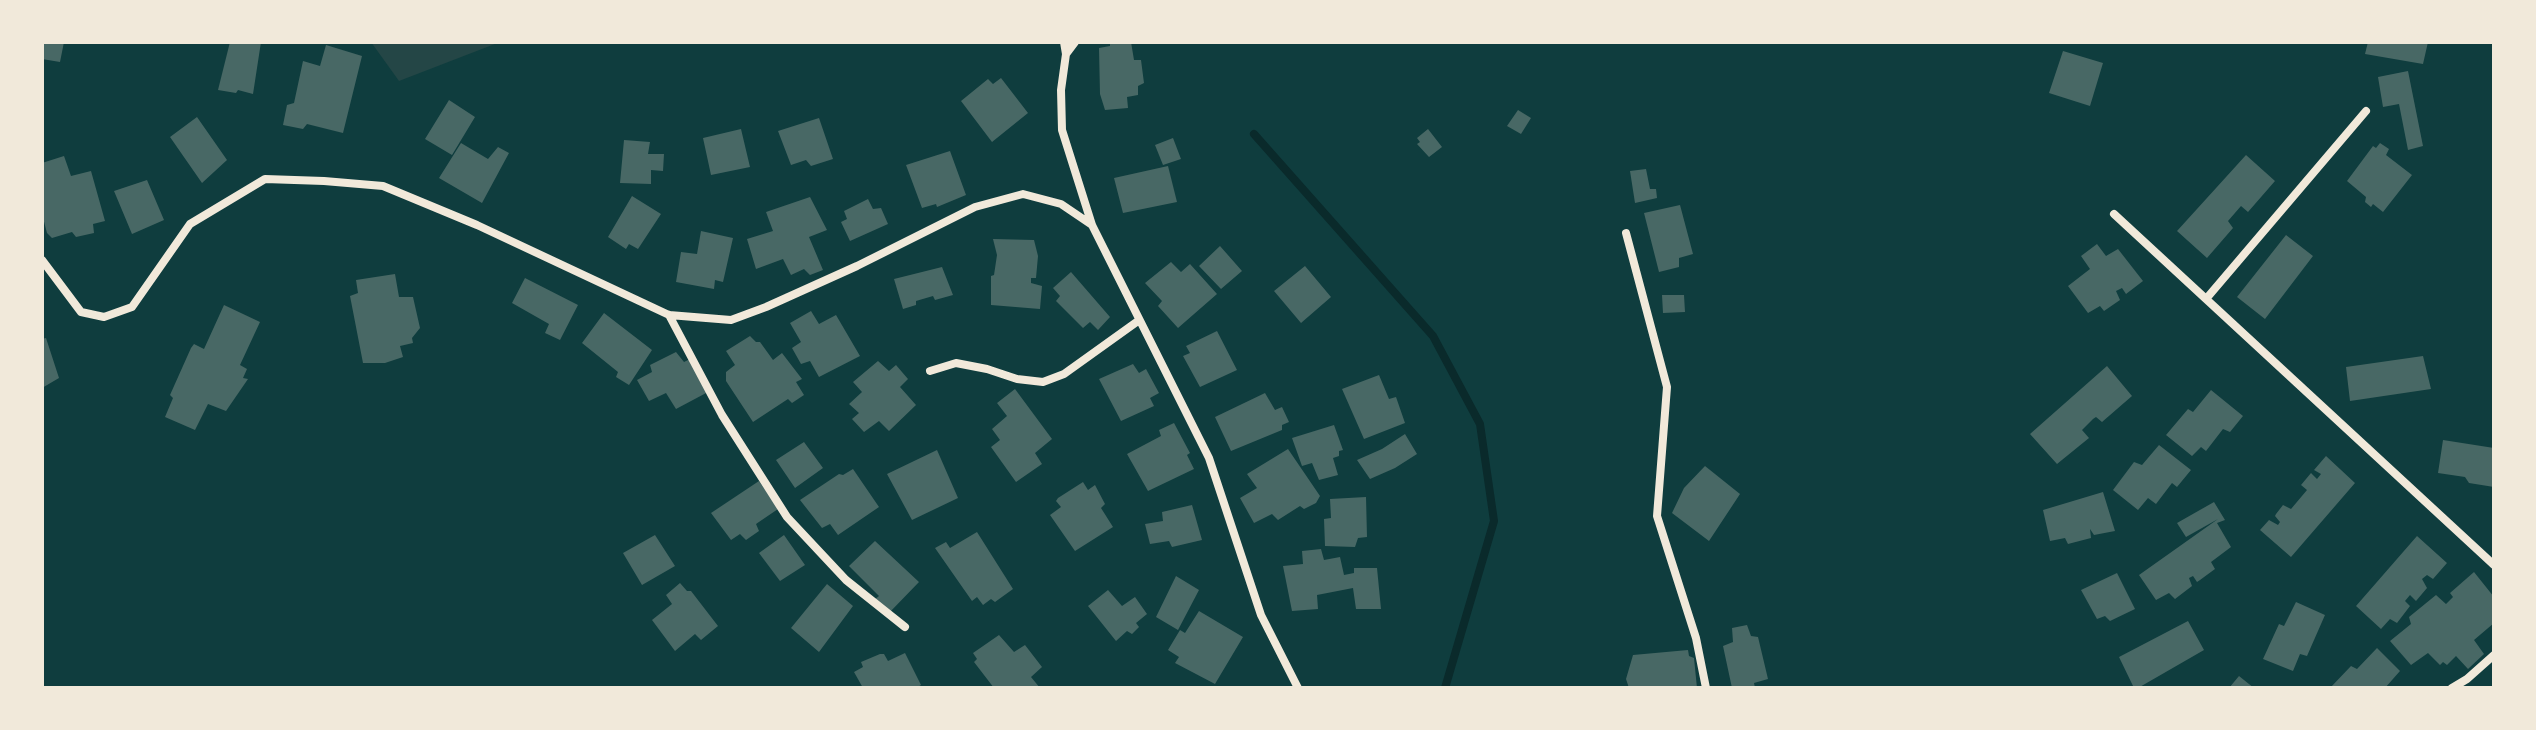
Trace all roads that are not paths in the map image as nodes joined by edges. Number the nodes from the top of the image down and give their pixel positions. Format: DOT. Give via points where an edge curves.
graph roads {
  1 [pos="1064,42"];
  2 [pos="1075,42"];
  3 [pos="1066,54"];
  4 [pos="2366,111"];
  5 [pos="2114,214"];
  6 [pos="1092,225"];
  7 [pos="1626,233"];
  8 [pos="42,260"];
  9 [pos="2206,299"];
  10 [pos="669,315"];
  11 [pos="1138,321"];
  12 [pos="930,371"];
  13 [pos="2494,565"];
  14 [pos="905,627"];
  15 [pos="2494,655"];
  16 [pos="1298,688"];
  17 [pos="1706,688"];
  18 [pos="2452,688"];
  1 -- 3 [label="street"];
  2 -- 3 [label="street"];
  3 -- 6 [label="street" via="1062,130"];
  4 -- 9 [label="street"];
  5 -- 9 [label="street"];
  6 -- 10 [label="street" via="1061,204 1023,194 975,207 731,320"];
  6 -- 11 [label="street"];
  7 -- 17 [label="street" via="1667,387 1657,516 1696,638"];
  8 -- 10 [label="street" via="81,312 104,317 132,307 190,224 265,179 383,186"];
  9 -- 13 [label="street"];
  10 -- 14 [label="street" via="722,415 787,517 846,580"];
  11 -- 12 [label="street" via="1064,374 1043,382 956,363"];
  11 -- 16 [label="street" via="1209,458 1261,615"];
  15 -- 18 [label="street"];
}
